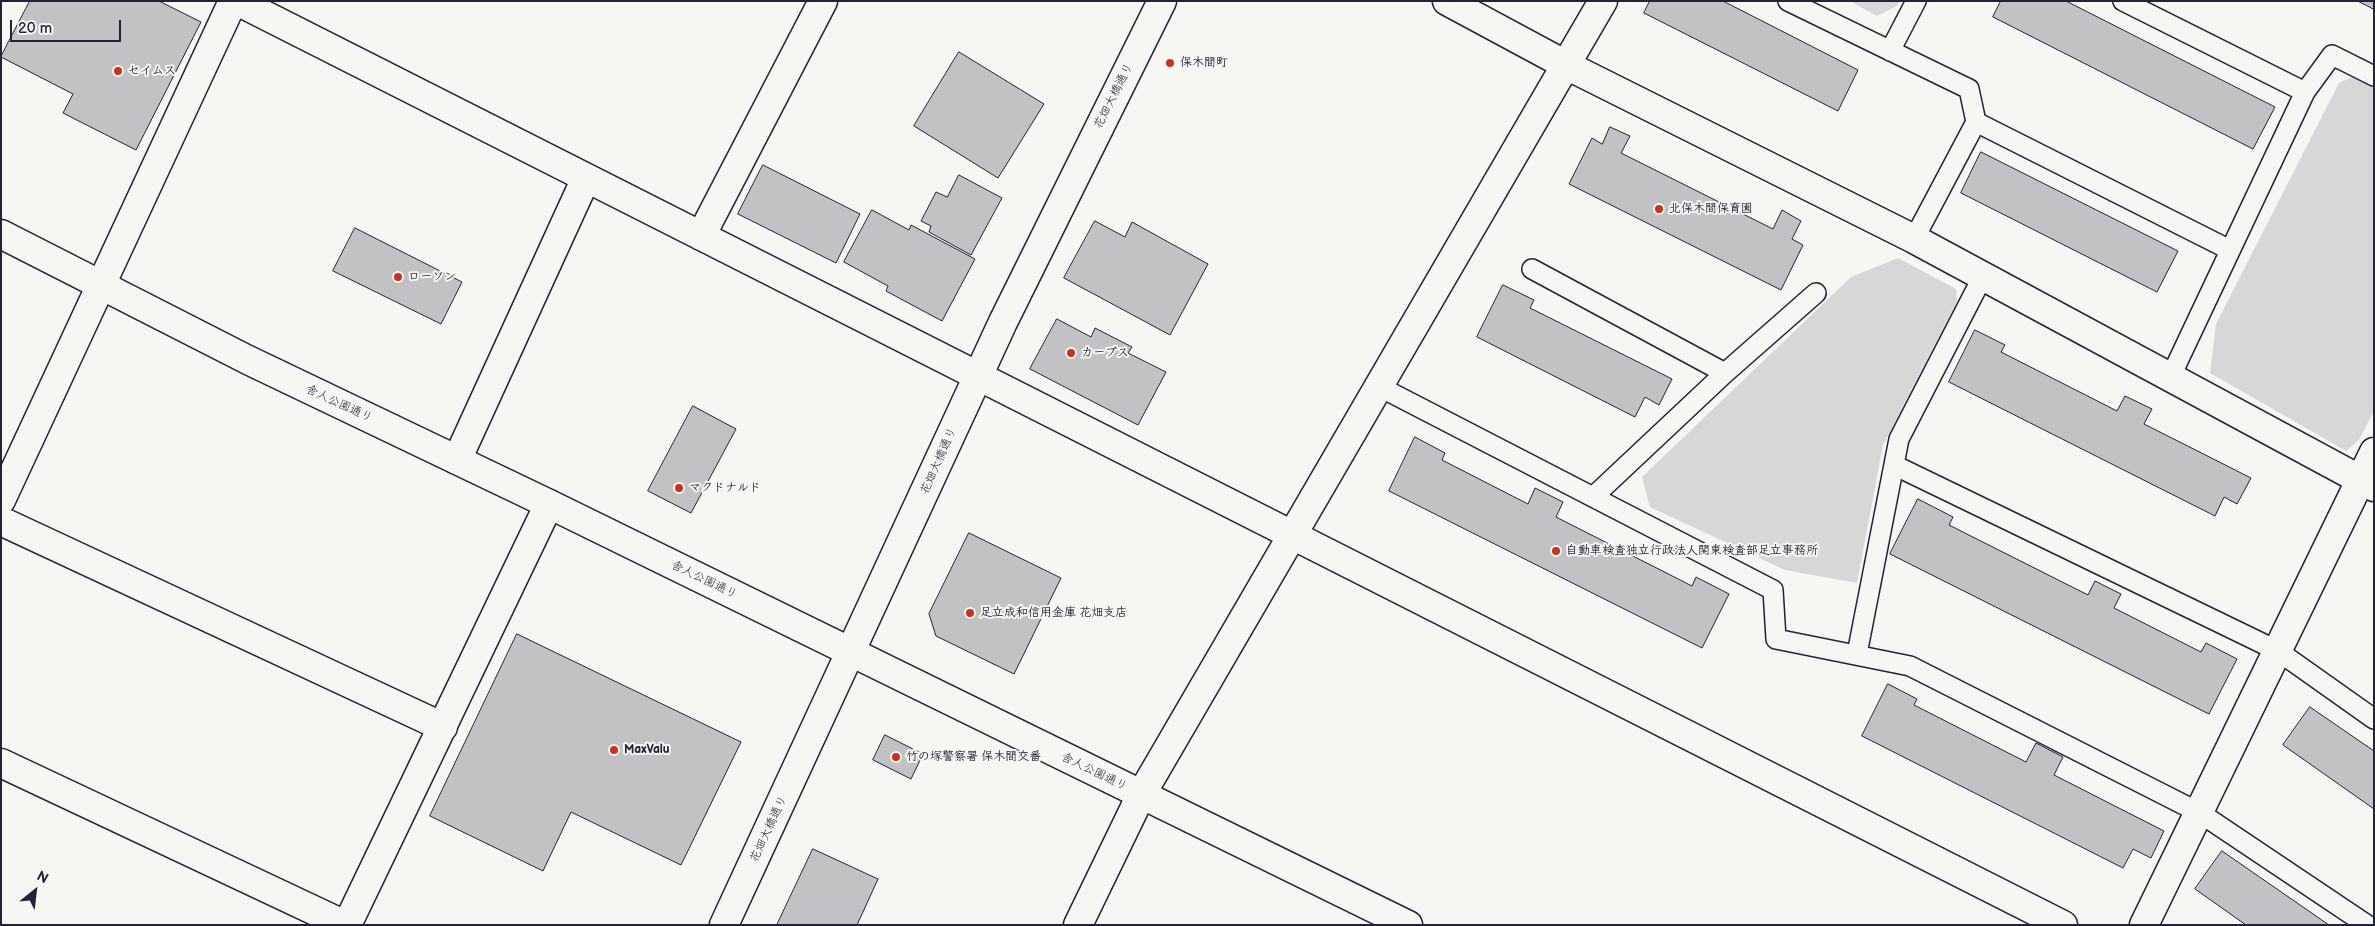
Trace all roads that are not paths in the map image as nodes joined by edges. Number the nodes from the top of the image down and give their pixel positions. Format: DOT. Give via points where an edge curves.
graph roads {
  1 [pos="233,1"];
  2 [pos="237,1"];
  3 [pos="823,1"];
  4 [pos="1162,1"];
  5 [pos="1447,1"];
  6 [pos="1603,1"];
  7 [pos="1788,1"];
  8 [pos="1916,1"];
  9 [pos="2123,1"];
  10 [pos="1890,51"];
  11 [pos="1566,65"];
  12 [pos="2374,76"];
  13 [pos="2305,92"];
  14 [pos="1976,122"];
  15 [pos="586,178"];
  16 [pos="1,234"];
  17 [pos="701,236"];
  18 [pos="1914,239"];
  19 [pos="2230,250"];
  20 [pos="1532,269"];
  21 [pos="1983,276"];
  22 [pos="100,285"];
  23 [pos="1816,293"];
  24 [pos="1726,373"];
  25 [pos="977,376"];
  26 [pos="2170,378"];
  27 [pos="1378,386"];
  28 [pos="2374,452"];
  29 [pos="457,460"];
  30 [pos="1894,465"];
  31 [pos="2367,484"];
  32 [pos="1593,497"];
  33 [pos="1,500"];
  34 [pos="549,504"];
  35 [pos="1,521"];
  36 [pos="1294,532"];
  37 [pos="2278,651"];
  38 [pos="851,653"];
  39 [pos="1857,654"];
  40 [pos="2374,718"];
  41 [pos="443,727"];
  42 [pos="1,763"];
  43 [pos="1141,795"];
  44 [pos="2200,813"];
  45 [pos="346,925"];
  46 [pos="724,925"];
  47 [pos="1078,925"];
  48 [pos="1408,925"];
  49 [pos="2063,925"];
  50 [pos="2144,925"];
  51 [pos="2367,925"];
  1 -- 22 [label="street"];
  2 -- 15 [label="street"];
  3 -- 17 [label="street"];
  4 -- 25 [label="street, 花畑大橋通り"];
  5 -- 11 [label="street"];
  6 -- 11 [label="street"];
  7 -- 10 [label="lane"];
  8 -- 10 [label="lane"];
  9 -- 13 [label="lane"];
  10 -- 14 [label="lane" via="1968,89"];
  11 -- 18 [label="street"];
  11 -- 27 [label="street"];
  12 -- 13 [label="lane" via="2332,56"];
  13 -- 19 [label="lane"];
  14 -- 18 [label="lane"];
  14 -- 19 [label="lane"];
  15 -- 17 [label="street"];
  15 -- 29 [label="street"];
  16 -- 22 [label="street, 舎人公園通り"];
  17 -- 25 [label="street"];
  18 -- 21 [label="street"];
  19 -- 26 [label="lane"];
  20 -- 24 [label="lane"];
  21 -- 26 [label="street"];
  21 -- 30 [label="lane" via="1899,439"];
  22 -- 29 [label="street, 舎人公園通り"];
  22 -- 33 [label="street"];
  23 -- 24 [label="lane"];
  24 -- 32 [label="lane"];
  25 -- 36 [label="street"];
  25 -- 38 [label="street, 花畑大橋通り"];
  26 -- 31 [label="street"];
  27 -- 32 [label="lane"];
  27 -- 36 [label="street"];
  28 -- 31 [label="street"];
  29 -- 34 [label="street, 舎人公園通り"];
  30 -- 37 [label="lane"];
  30 -- 39 [label="lane"];
  31 -- 37 [label="street"];
  32 -- 39 [label="lane" via="1773,590 1776,639"];
  34 -- 38 [label="street, 舎人公園通り"];
  34 -- 41 [label="street"];
  35 -- 41 [label="street"];
  36 -- 43 [label="street"];
  36 -- 49 [label="street"];
  37 -- 40 [label="lane"];
  37 -- 44 [label="street"];
  38 -- 43 [label="street, 舎人公園通り"];
  38 -- 46 [label="street, 花畑大橋通り"];
  39 -- 44 [label="lane" via="1910,666"];
  41 -- 45 [label="street"];
  42 -- 45 [label="street"];
  43 -- 47 [label="street"];
  43 -- 48 [label="street, 舎人公園通り"];
  44 -- 50 [label="street"];
  44 -- 51 [label="lane"];
}
